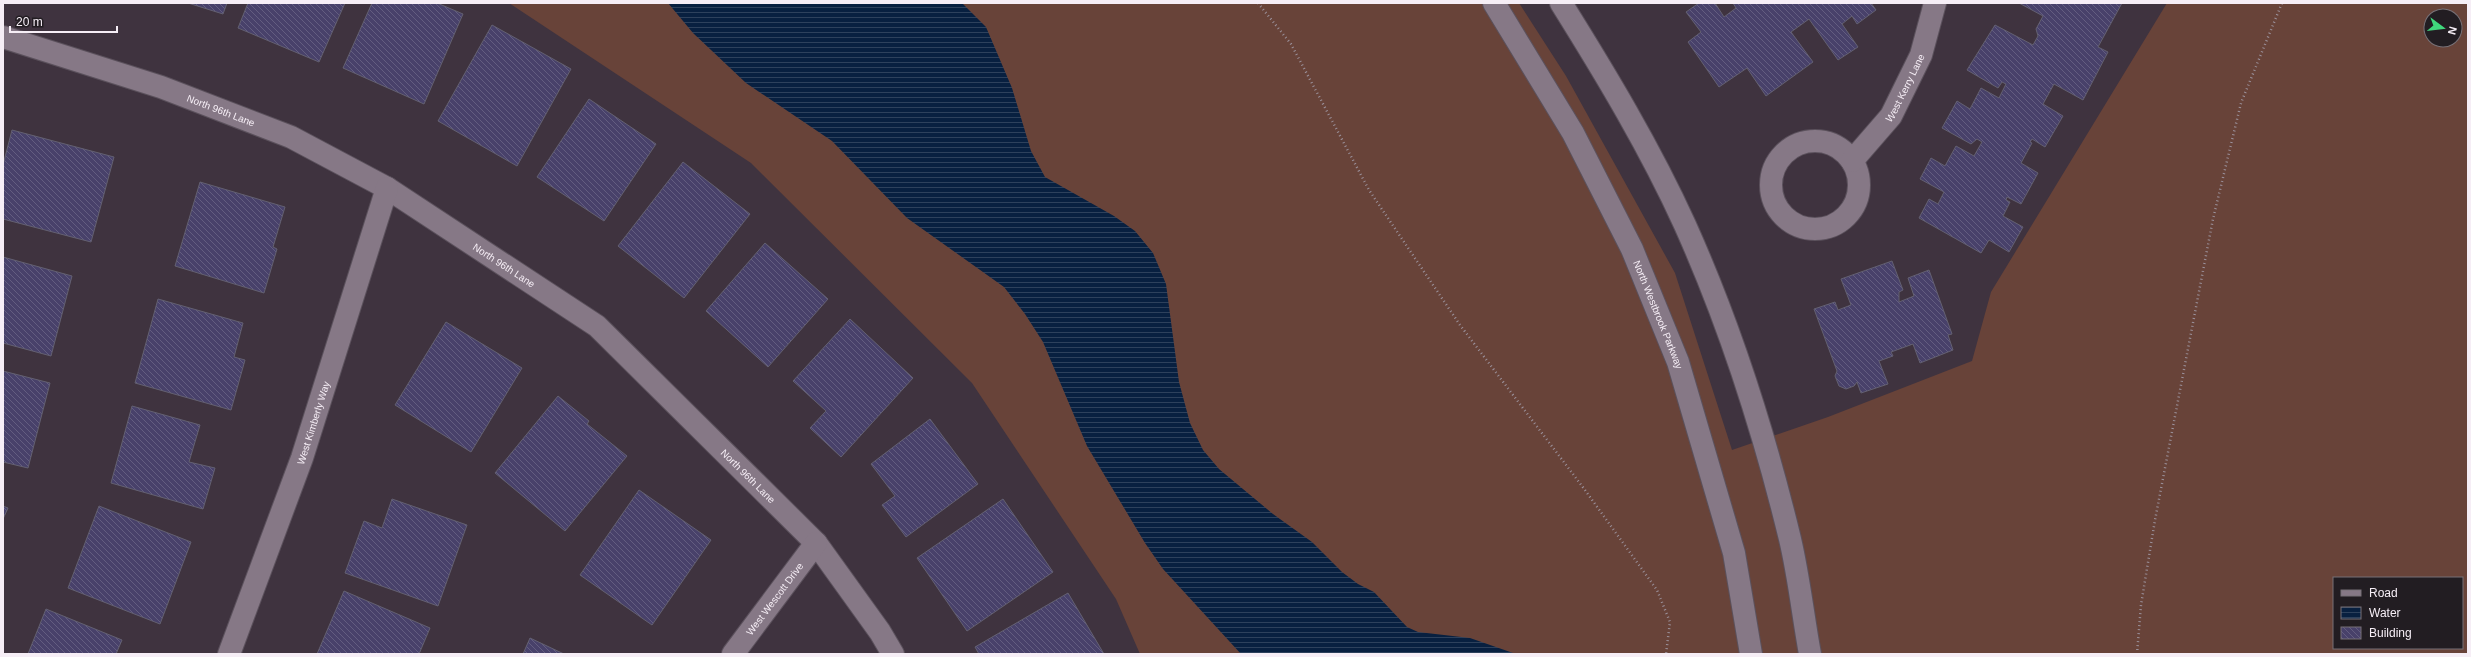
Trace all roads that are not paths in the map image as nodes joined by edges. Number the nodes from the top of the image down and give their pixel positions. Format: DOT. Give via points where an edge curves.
graph roads {
  1 [pos="1494,3"];
  2 [pos="1561,3"];
  3 [pos="1935,3"];
  4 [pos="3,38"];
  5 [pos="1852,162"];
  6 [pos="387,188"];
  7 [pos="816,542"];
  8 [pos="229,654"];
  9 [pos="733,654"];
  10 [pos="893,654"];
  11 [pos="1751,654"];
  12 [pos="1810,654"];
  1 -- 11 [label="street, North Westbrook Parkway" via="1573,132 1632,249 1678,362 1734,553"];
  2 -- 12 [label="street" via="1623,104 1685,225 1732,342 1790,540"];
  3 -- 5 [label="street, West Kerry Lane" via="1921,55 1891,116"];
  4 -- 6 [label="street, North 96th Lane" via="161,87 291,137"];
  6 -- 7 [label="street, North 96th Lane" via="597,326"];
  6 -- 8 [label="street, West Kimberly Way" via="302,458"];
  7 -- 9 [label="street, West Wescott Drive"];
  7 -- 10 [label="street, North 96th Lane"];
}
